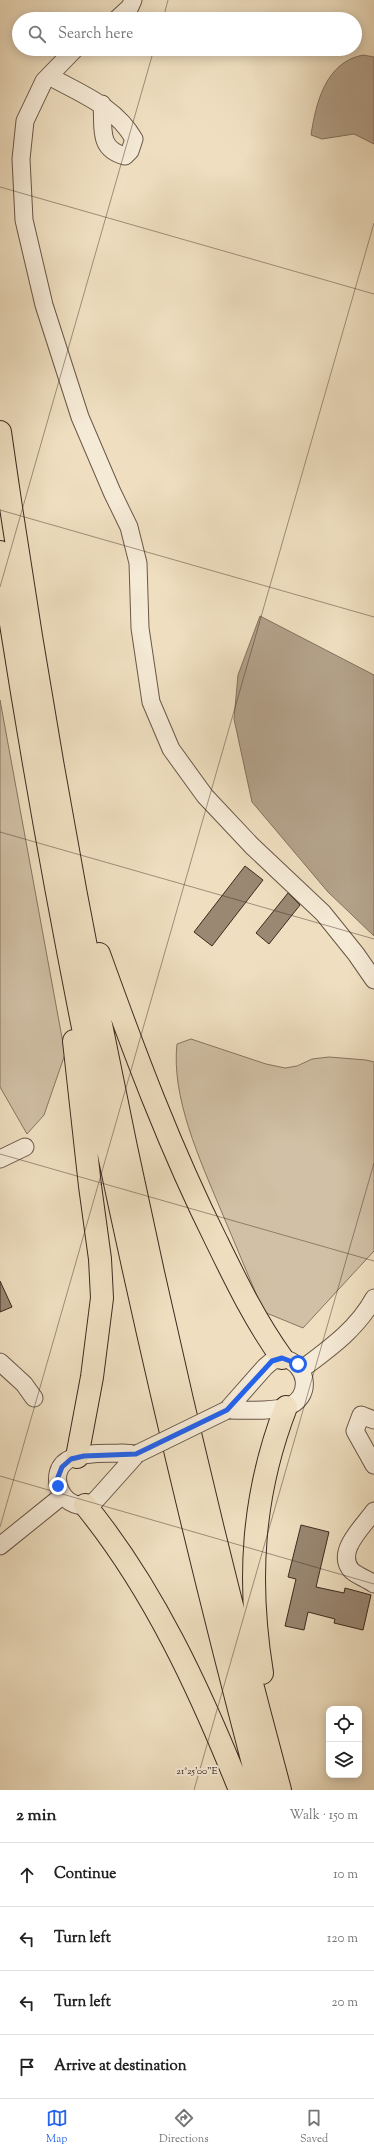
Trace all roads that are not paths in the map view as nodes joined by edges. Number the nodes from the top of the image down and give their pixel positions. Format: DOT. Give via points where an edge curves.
graph roads {
  1 [pos="133,0"];
  2 [pos="125,12"];
  3 [pos="68,56"];
  4 [pos="49,76"];
  5 [pos="102,104"];
  6 [pos="0,432"];
  7 [pos="0,552"];
  8 [pos="66,887"];
  9 [pos="374,980"];
  10 [pos="25,1147"];
  11 [pos="0,1159"];
  12 [pos="374,1298"];
  13 [pos="282,1358"];
  14 [pos="0,1362"];
  15 [pos="302,1369"];
  16 [pos="34,1398"];
  17 [pos="286,1407"];
  18 [pos="227,1410"];
  19 [pos="370,1417"];
  20 [pos="136,1454"];
  21 [pos="77,1457"];
  22 [pos="374,1465"];
  23 [pos="62,1496"];
  24 [pos="85,1505"];
  25 [pos="374,1510"];
  26 [pos="0,1546"];
  27 [pos="374,1584"];
  28 [pos="240,1790"];
  29 [pos="260,1790"];
  30 [pos="280,1790"];
  31 [pos="289,1790"];
  1 -- 2 [label="street"];
  3 -- 4 [label="street"];
  4 -- 5 [label="street"];
  4 -- 9 [label="street" via="44,81 25,121 21,159 24,220 44,305 80,417 131,534 138,563 140,628 151,702 171,749 205,796 252,846 323,913"];
  6 -- 8 [label="highway" via="38,674"];
  7 -- 8 [label="highway" via="29,731"];
  8 -- 13 [label="highway" via="185,1179 262,1330"];
  8 -- 21 [label="highway" via="90,1186 100,1258 102,1298 92,1376"];
  8 -- 29 [label="highway" via="109,1151 167,1415"];
  8 -- 30 [label="highway" via="178,1385"];
  10 -- 11 [label="street"];
  12 -- 15 [label="street" via="339,1342"];
  13 -- 15 [label="street" via="292,1361"];
  13 -- 18 [label="street" via="272,1361 265,1367"];
  14 -- 16 [label="street" via="24,1384"];
  15 -- 17 [label="street" via="304,1382 301,1395"];
  17 -- 18 [label="street"];
  17 -- 31 [label="highway" via="265,1471 258,1510 253,1568 254,1607 265,1696"];
  18 -- 20 [label="street, bridge"];
  19 -- 22 [label="street" via="355,1432"];
  20 -- 21 [label="street"];
  20 -- 24 [label="street" via="95,1501"];
  21 -- 23 [label="street" via="65,1462 59,1472 58,1486"];
  23 -- 24 [label="street" via="74,1503"];
  23 -- 26 [label="street"];
  24 -- 28 [label="highway" via="114,1542 146,1592 204,1708"];
  25 -- 27 [label="street" via="347,1549 347,1559 353,1572"];
}
